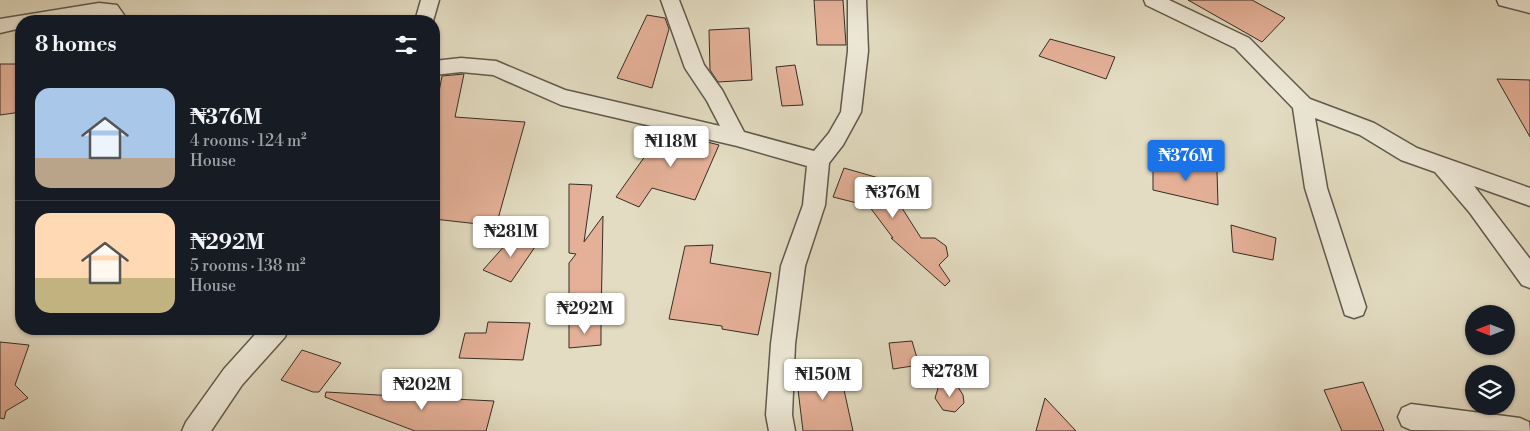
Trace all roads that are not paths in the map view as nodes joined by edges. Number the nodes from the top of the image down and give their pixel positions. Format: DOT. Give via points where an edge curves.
graph roads {
  1 [pos="430,0"];
  2 [pos="670,0"];
  3 [pos="857,0"];
  4 [pos="1153,0"];
  5 [pos="1506,0"];
  6 [pos="1530,6"];
  7 [pos="64,15"];
  8 [pos="114,15"];
  9 [pos="426,15"];
  10 [pos="15,23"];
  11 [pos="0,26"];
  12 [pos="440,71"];
  13 [pos="1303,104"];
  14 [pos="738,138"];
  15 [pos="818,161"];
  16 [pos="1444,168"];
  17 [pos="1530,197"];
  18 [pos="1530,278"];
  19 [pos="1354,307"];
  20 [pos="271,335"];
  21 [pos="1411,417"];
  22 [pos="195,431"];
  23 [pos="782,431"];
  24 [pos="1520,431"];
  1 -- 9 [label="street"];
  2 -- 14 [label="street" via="695,68"];
  3 -- 15 [label="street" via="858,51 851,112 836,139"];
  4 -- 13 [label="street" via="1242,43"];
  5 -- 6 [label="street"];
  7 -- 8 [label="street" via="99,10 110,10"];
  10 -- 11 [label="street"];
  12 -- 14 [label="street" via="461,65 496,68 561,97"];
  13 -- 16 [label="street" via="1367,129 1409,154"];
  13 -- 19 [label="street" via="1316,188"];
  14 -- 15 [label="street"];
  15 -- 23 [label="street" via="814,205 793,266 783,353 779,415"];
  16 -- 17 [label="street"];
  16 -- 18 [label="street" via="1478,206"];
  20 -- 22 [label="street" via="233,377"];
  21 -- 24 [label="street"];
}
